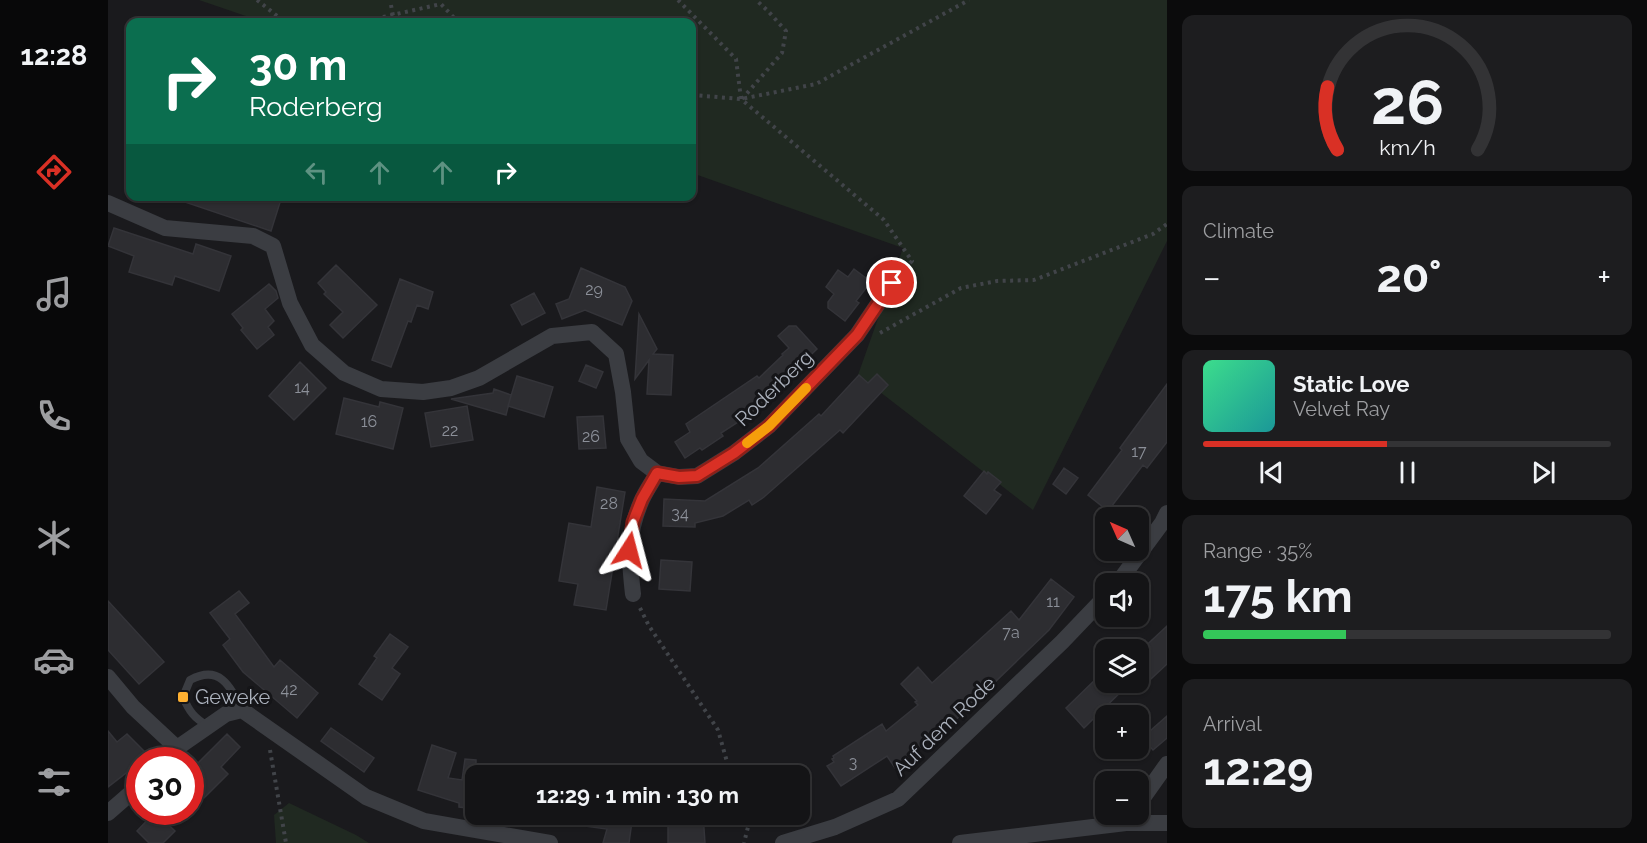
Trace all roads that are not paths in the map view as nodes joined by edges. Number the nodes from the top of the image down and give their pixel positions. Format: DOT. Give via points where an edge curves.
graph roads {
  1 [pos="108,203"];
  2 [pos="892,283"];
  3 [pos="657,473"];
  4 [pos="1167,513"];
  5 [pos="1125,573"];
  6 [pos="633,594"];
  7 [pos="1095,608"];
  8 [pos="108,677"];
  9 [pos="242,710"];
  10 [pos="208,726"];
  11 [pos="176,747"];
  12 [pos="178,747"];
  13 [pos="1167,764"];
  14 [pos="1149,789"];
  15 [pos="126,797"];
  16 [pos="108,813"];
  17 [pos="1149,822"];
  18 [pos="1095,824"];
  19 [pos="1167,824"];
  20 [pos="550,843"];
  21 [pos="783,843"];
  22 [pos="960,843"];
  1 -- 3 [label="street" via="165,228 254,236 273,246 290,303 312,345 344,373 381,389 423,392 452,388 479,378 552,336 592,332 616,354 628,439 640,461"];
  2 -- 3 [label="street, Roderberg" via="857,335 769,426 697,476"];
  3 -- 6 [label="street" via="633,522 629,550"];
  4 -- 5 [label="street"];
  7 -- 21 [label="street, Auf dem Rode" via="898,799 835,827"];
  8 -- 11 [label="street"];
  9 -- 10 [label="street" via="226,714"];
  9 -- 10 [label="lane" via="222,679 201,674 190,680 183,697 189,711"];
  9 -- 20 [label="street" via="366,797 424,821"];
  10 -- 12 [label="street"];
  13 -- 14 [label="street"];
  15 -- 16 [label="street"];
  17 -- 19 [label="street"];
  18 -- 22 [label="street"];
}
